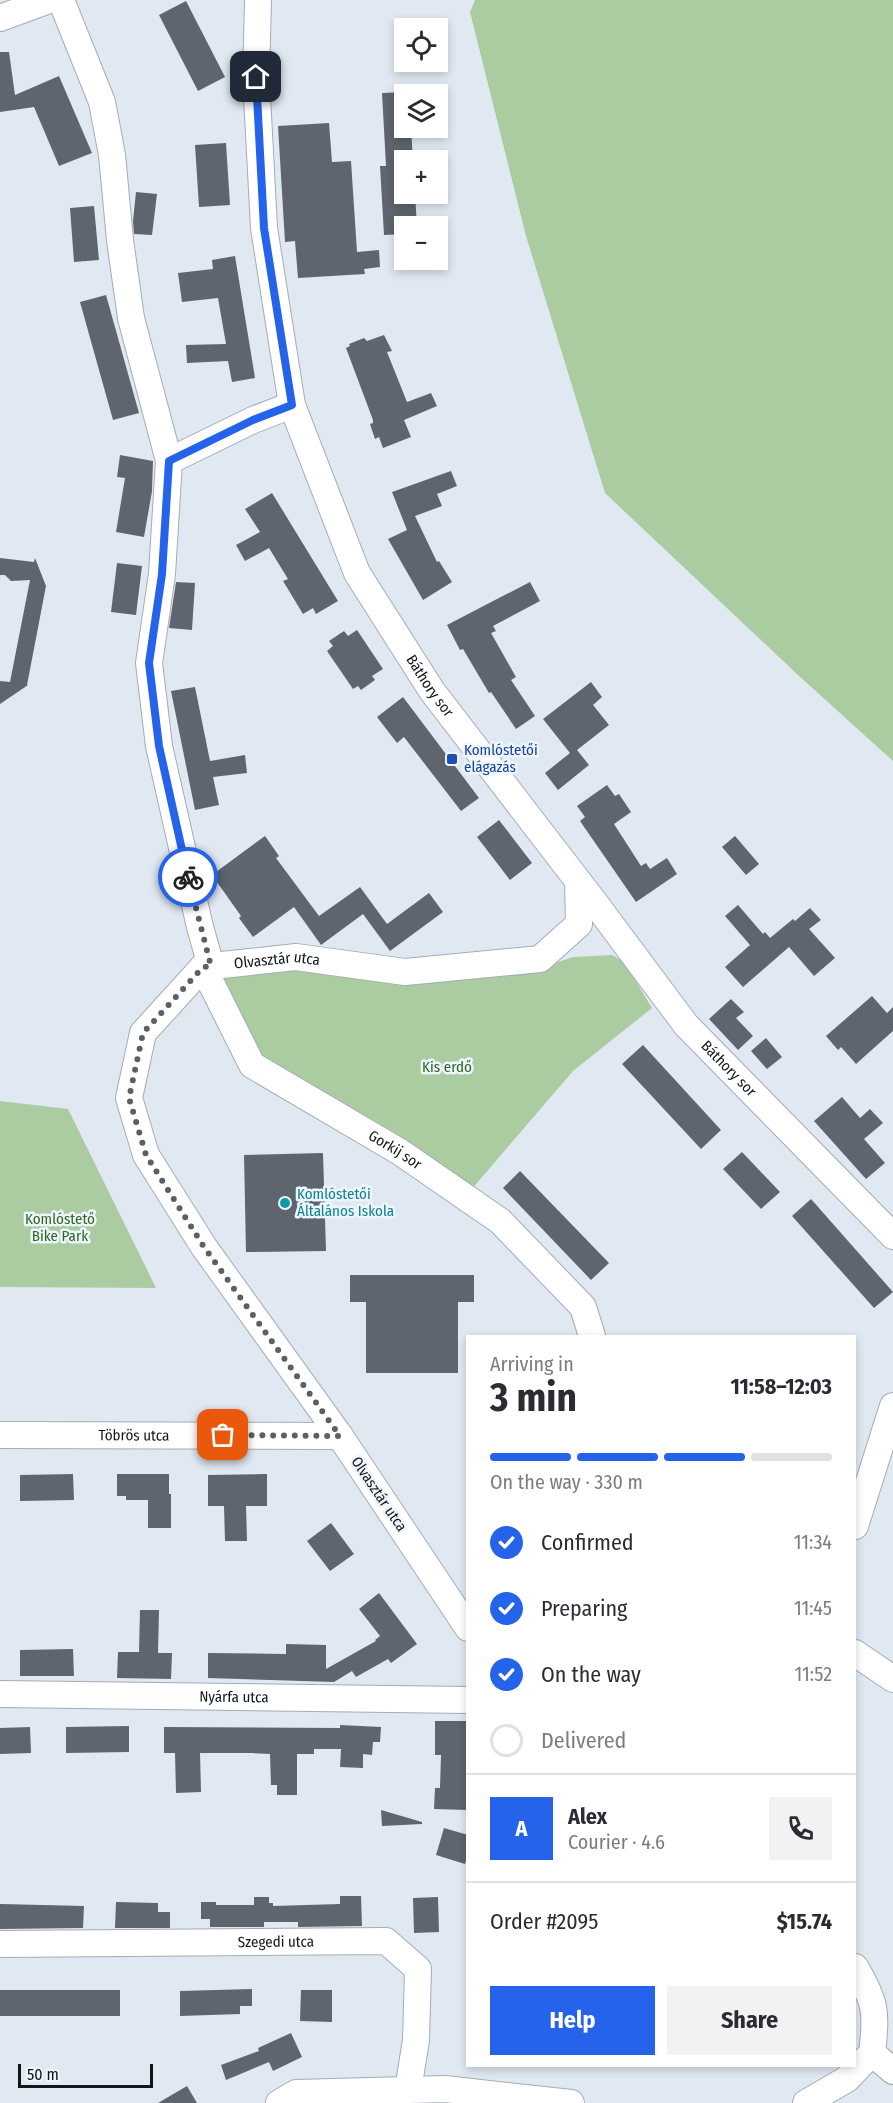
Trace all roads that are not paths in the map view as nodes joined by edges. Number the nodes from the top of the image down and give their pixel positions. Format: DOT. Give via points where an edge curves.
graph roads {
  1 [pos="49,0"];
  2 [pos="61,0"];
  3 [pos="258,0"];
  4 [pos="0,18"];
  5 [pos="292,405"];
  6 [pos="169,461"];
  7 [pos="578,881"];
  8 [pos="207,966"];
  9 [pos="893,1236"];
  10 [pos="592,1335"];
  11 [pos="893,1406"];
  12 [pos="0,1435"];
  13 [pos="340,1436"];
  14 [pos="856,1523"];
  15 [pos="466,1625"];
  16 [pos="856,1654"];
  17 [pos="893,1679"];
  18 [pos="0,1694"];
  19 [pos="466,1700"];
  20 [pos="0,1944"];
  21 [pos="856,1969"];
  22 [pos="872,2053"];
  23 [pos="893,2071"];
  24 [pos="408,2090"];
  25 [pos="279,2103"];
  26 [pos="571,2103"];
  27 [pos="806,2103"];
  1 -- 4 [label="street"];
  2 -- 6 [label="street, Gorkij sor" via="102,102 131,318"];
  3 -- 5 [label="street, Báthory sor" via="256,77 264,228"];
  5 -- 6 [label="street"];
  5 -- 7 [label="street, Báthory sor" via="357,573 432,691"];
  6 -- 8 [label="street, Gorkij sor" via="162,574 149,663 159,746"];
  7 -- 8 [label="street, Olvasztár utca" via="579,924 540,959 405,972 296,957"];
  7 -- 9 [label="street, Báthory sor" via="686,1025"];
  8 -- 10 [label="street, Gorkij sor" via="252,1065 400,1152 500,1221 583,1307"];
  8 -- 13 [label="street, Olvasztár utca" via="143,1033 129,1098 146,1155 204,1247"];
  11 -- 14 [label="street"];
  12 -- 13 [label="street, Töbrös utca"];
  13 -- 15 [label="street, Olvasztár utca"];
  16 -- 17 [label="street"];
  18 -- 19 [label="street, Nyárfa utca"];
  20 -- 24 [label="street, Szegedi utca" via="386,1941 418,1969 416,2040"];
  21 -- 22 [label="street" via="875,2009"];
  22 -- 23 [label="street"];
  22 -- 27 [label="street" via="847,2079"];
  24 -- 25 [label="street" via="296,2093"];
  24 -- 26 [label="street" via="445,2089"];
}
